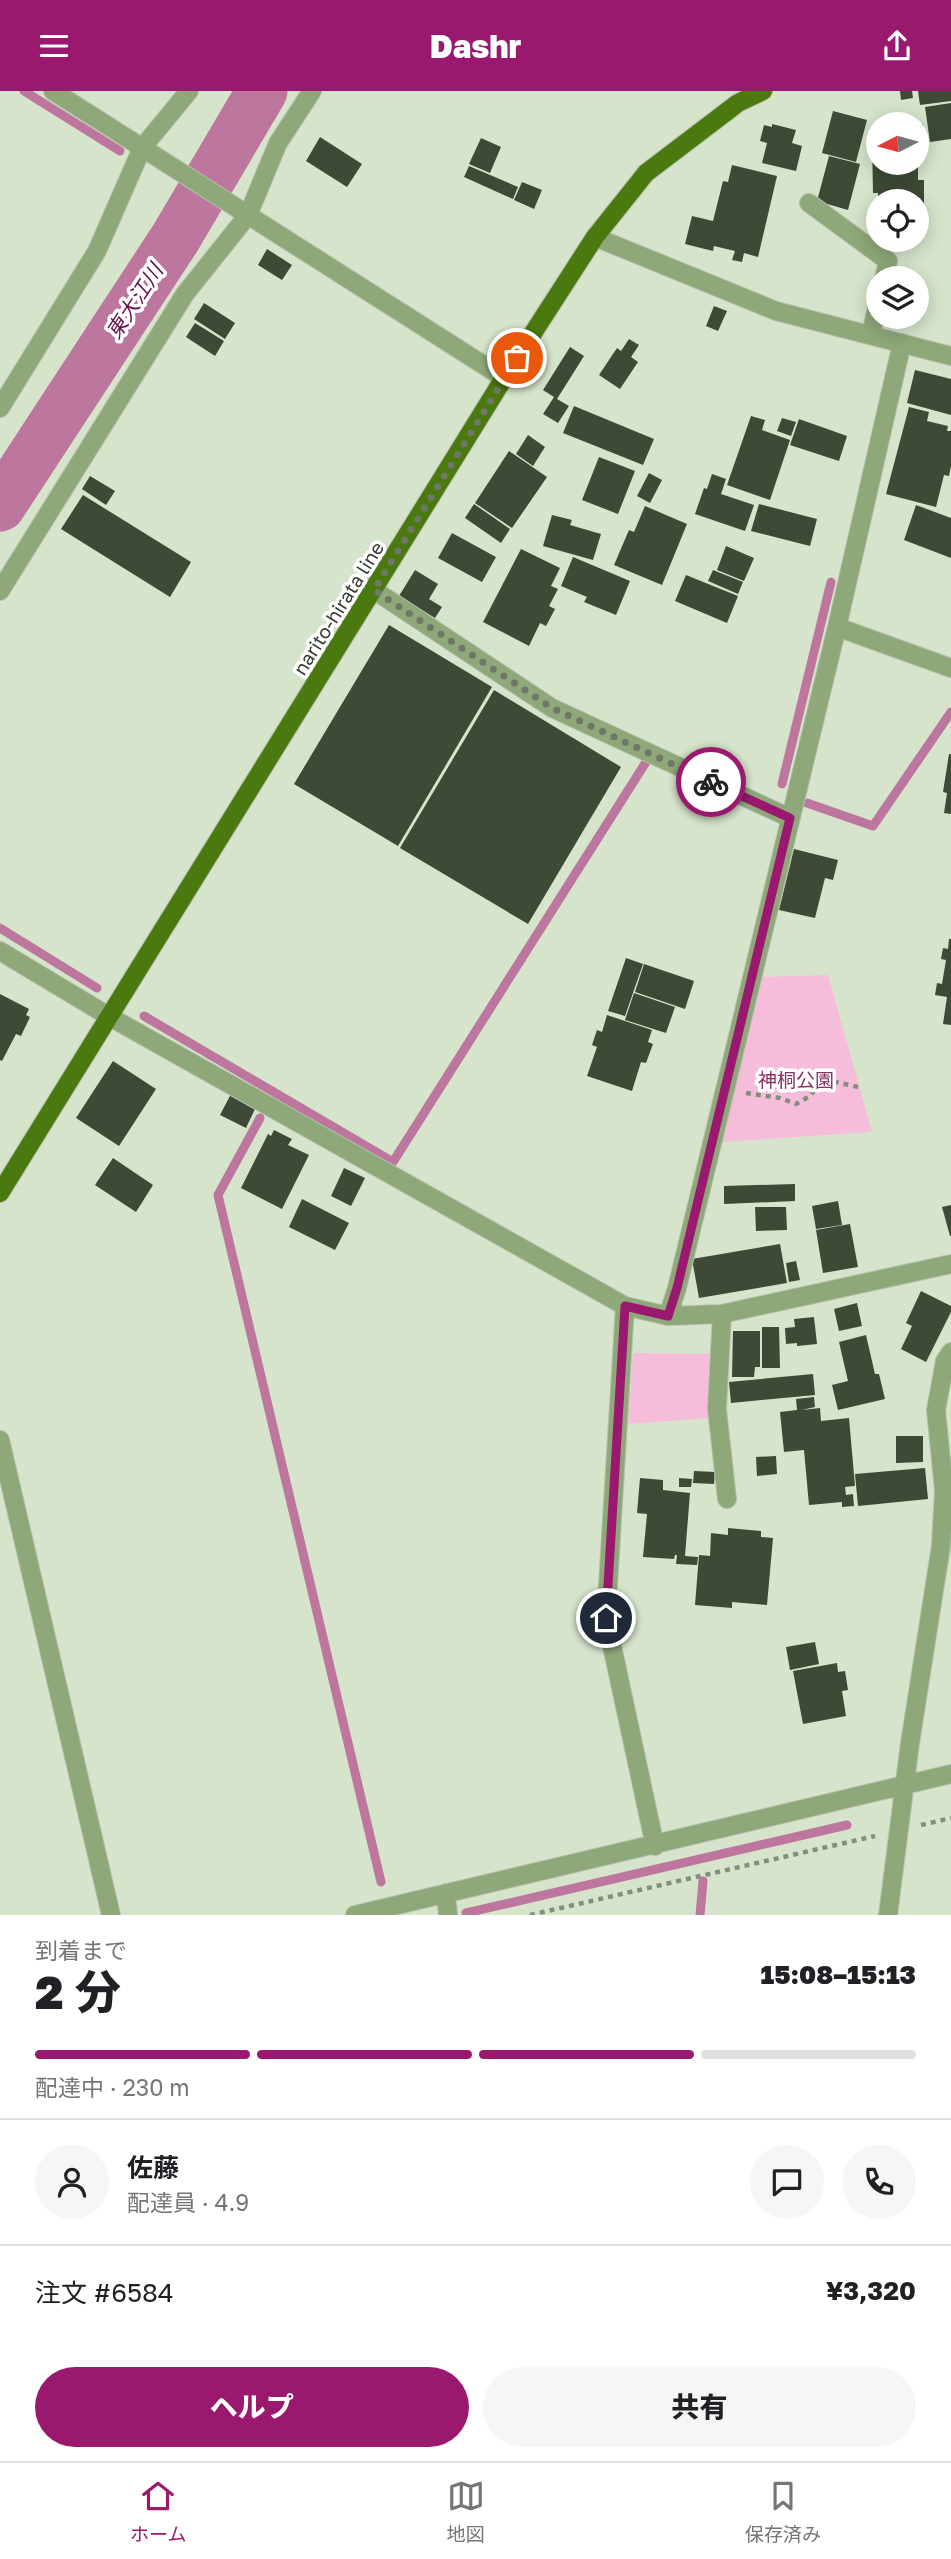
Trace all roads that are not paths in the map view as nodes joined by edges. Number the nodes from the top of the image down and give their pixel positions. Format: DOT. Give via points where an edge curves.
graph roads {
  1 [pos="53,91"];
  2 [pos="189,91"];
  3 [pos="312,91"];
  4 [pos="763,91"];
  5 [pos="735,97"];
  6 [pos="142,148"];
  7 [pos="809,203"];
  8 [pos="248,215"];
  9 [pos="595,237"];
  10 [pos="887,266"];
  11 [pos="872,329"];
  12 [pos="871,335"];
  13 [pos="902,343"];
  14 [pos="951,356"];
  15 [pos="504,378"];
  16 [pos="0,408"];
  17 [pos="374,590"];
  18 [pos="0,591"];
  19 [pos="837,627"];
  20 [pos="951,668"];
  21 [pos="790,818"];
  22 [pos="0,951"];
  23 [pos="110,1017"];
  24 [pos="0,1193"];
  25 [pos="951,1264"];
  26 [pos="625,1306"];
  27 [pos="722,1314"];
  28 [pos="668,1316"];
  29 [pos="951,1352"];
  30 [pos="0,1440"];
  31 [pos="727,1499"];
  32 [pos="951,1774"];
  33 [pos="905,1785"];
  34 [pos="655,1846"];
  35 [pos="446,1893"];
  36 [pos="111,1915"];
  37 [pos="355,1915"];
  38 [pos="448,1915"];
  39 [pos="888,1915"];
  1 -- 6 [label="street"];
  2 -- 6 [label="street"];
  3 -- 8 [label="street" via="278,143"];
  4 -- 5 [label="main road, narito-hirata line"];
  5 -- 9 [label="main road, narito-hirata line" via="646,173"];
  6 -- 8 [label="street"];
  6 -- 16 [label="street" via="97,251"];
  7 -- 10 [label="street" via="888,261"];
  8 -- 15 [label="street"];
  8 -- 18 [label="street" via="185,293"];
  9 -- 12 [label="street" via="776,311"];
  9 -- 15 [label="main road, narito-hirata line"];
  11 -- 12 [label="street"];
  12 -- 13 [label="street"];
  13 -- 14 [label="street"];
  13 -- 19 [label="street"];
  15 -- 17 [label="main road, narito-hirata line"];
  17 -- 21 [label="street" via="552,708"];
  17 -- 23 [label="main road, narito-hirata line"];
  19 -- 20 [label="street"];
  19 -- 21 [label="street"];
  21 -- 28 [label="street"];
  22 -- 23 [label="street"];
  23 -- 24 [label="main road, narito-hirata line"];
  23 -- 26 [label="street"];
  25 -- 27 [label="street"];
  26 -- 28 [label="street"];
  26 -- 34 [label="street" via="606,1618"];
  27 -- 28 [label="street"];
  27 -- 31 [label="street" via="717,1409"];
  29 -- 33 [label="street" via="945,1361 936,1410 944,1490 941,1546"];
  30 -- 36 [label="street"];
  32 -- 33 [label="street"];
  33 -- 34 [label="street"];
  33 -- 39 [label="street"];
  34 -- 35 [label="street"];
  35 -- 37 [label="street"];
  35 -- 38 [label="street"];
}
